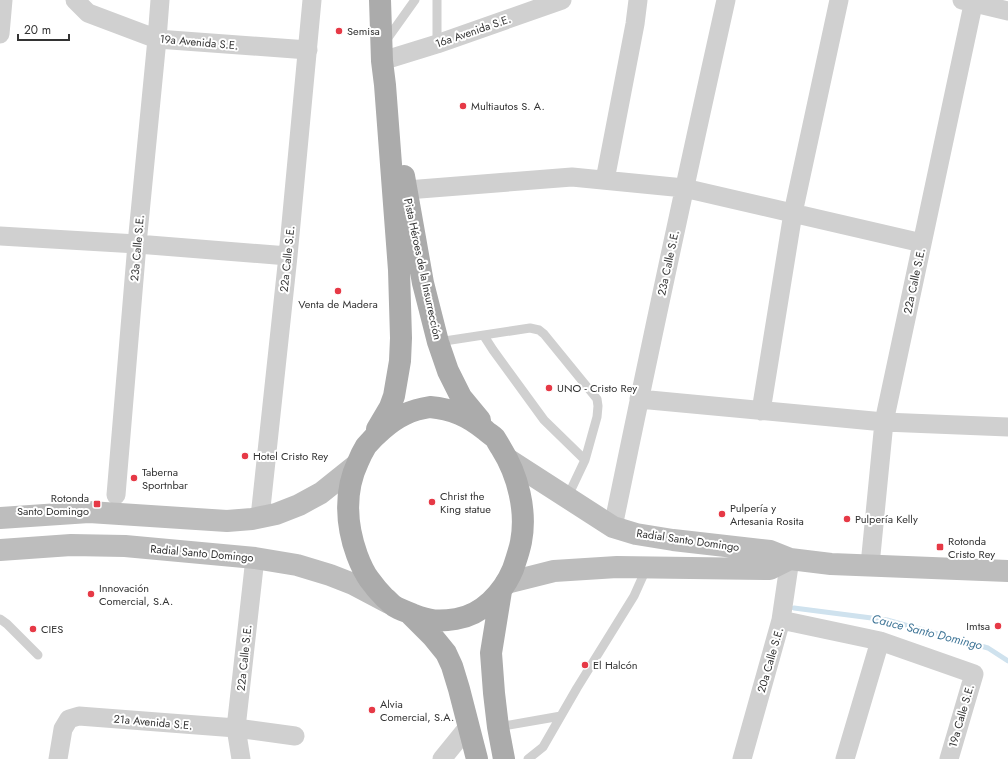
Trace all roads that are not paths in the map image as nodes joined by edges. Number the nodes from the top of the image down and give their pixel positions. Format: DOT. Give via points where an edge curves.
graph roads {
  1 [pos="2,0"];
  2 [pos="75,0"];
  3 [pos="160,0"];
  4 [pos="312,0"];
  5 [pos="380,0"];
  6 [pos="415,0"];
  7 [pos="437,0"];
  8 [pos="562,0"];
  9 [pos="638,0"];
  10 [pos="726,0"];
  11 [pos="839,0"];
  12 [pos="970,1"];
  13 [pos="1008,11"];
  14 [pos="0,34"];
  15 [pos="157,39"];
  16 [pos="437,44"];
  17 [pos="308,50"];
  18 [pos="382,54"];
  19 [pos="385,85"];
  20 [pos="604,180"];
  21 [pos="684,188"];
  22 [pos="407,190"];
  23 [pos="793,213"];
  24 [pos="0,236"];
  25 [pos="922,243"];
  26 [pos="137,244"];
  27 [pos="288,256"];
  28 [pos="484,336"];
  29 [pos="438,342"];
  30 [pos="639,398"];
  31 [pos="761,410"];
  32 [pos="884,422"];
  33 [pos="1008,427"];
  34 [pos="495,438"];
  35 [pos="361,456"];
  36 [pos="509,460"];
  37 [pos="585,460"];
  38 [pos="116,495"];
  39 [pos="567,498"];
  40 [pos="260,517"];
  41 [pos="0,518"];
  42 [pos="613,527"];
  43 [pos="0,550"];
  44 [pos="255,558"];
  45 [pos="790,558"];
  46 [pos="870,565"];
  47 [pos="647,567"];
  48 [pos="1008,571"];
  49 [pos="504,587"];
  50 [pos="402,609"];
  51 [pos="0,619"];
  52 [pos="781,620"];
  53 [pos="880,640"];
  54 [pos="38,655"];
  55 [pos="561,716"];
  56 [pos="468,727"];
  57 [pos="498,727"];
  58 [pos="236,728"];
  59 [pos="295,736"];
  60 [pos="58,759"];
  61 [pos="241,759"];
  62 [pos="442,759"];
  63 [pos="477,759"];
  64 [pos="504,759"];
  65 [pos="528,759"];
  66 [pos="742,759"];
  67 [pos="845,759"];
  68 [pos="949,759"];
  1 -- 14 [label="street"];
  2 -- 15 [label="street, 19a Avenida S.E." via="88,13"];
  3 -- 15 [label="street, 23a Calle S.E."];
  4 -- 17 [label="street, 22a Calle S.E."];
  5 -- 18 [label="main road, Pista Héroes de la Insurrección"];
  6 -- 18 [label="lane"];
  7 -- 16 [label="lane"];
  8 -- 16 [label="street, 16a Avenida S.E."];
  9 -- 20 [label="street"];
  10 -- 21 [label="street, 23a Calle S.E."];
  11 -- 23 [label="street"];
  12 -- 13 [label="street"];
  12 -- 25 [label="street, 22a Calle S.E."];
  15 -- 17 [label="street, 19a Avenida S.E."];
  15 -- 26 [label="street, 23a Calle S.E."];
  16 -- 18 [label="street, 16a Avenida S.E."];
  17 -- 27 [label="street, 22a Calle S.E."];
  18 -- 19 [label="main road, Pista Héroes de la Insurrección"];
  19 -- 22 [label="main road, Pista Héroes de la Insurrección"];
  19 -- 35 [label="main road, Pista Héroes de la Insurrección" via="399,270 400,361 390,407"];
  20 -- 21 [label="street"];
  20 -- 22 [label="street" via="572,177"];
  21 -- 23 [label="street"];
  21 -- 30 [label="street, 23a Calle S.E."];
  22 -- 29 [label="main road, Pista Héroes de la Insurrección" via="423,283"];
  23 -- 25 [label="street"];
  23 -- 31 [label="street"];
  24 -- 26 [label="street"];
  25 -- 32 [label="street, 22a Calle S.E."];
  26 -- 27 [label="street"];
  26 -- 38 [label="street, 23a Calle S.E."];
  27 -- 40 [label="street, 22a Calle S.E."];
  28 -- 29 [label="lane"];
  28 -- 37 [label="lane" via="544,420"];
  28 -- 37 [label="lane" via="530,328 539,330 554,346 597,399 596,417"];
  29 -- 34 [label="main road, Pista Héroes de la Insurrección" via="461,397"];
  30 -- 31 [label="street"];
  30 -- 42 [label="street, 23a Calle S.E."];
  31 -- 32 [label="street"];
  32 -- 33 [label="street"];
  32 -- 46 [label="street, 22a Calle S.E."];
  34 -- 35 [label="main road" via="460,414 430,407 409,412 391,422 378,433"];
  34 -- 36 [label="main road"];
  35 -- 40 [label="main road" via="321,493 299,505"];
  35 -- 50 [label="main road" via="352,477 348,501 352,542 369,580 378,591"];
  36 -- 39 [label="main road, Radial Santo Domingo"];
  36 -- 49 [label="main road" via="520,494 522,519 518,556"];
  37 -- 39 [label="lane"];
  39 -- 42 [label="main road, Radial Santo Domingo"];
  40 -- 41 [label="main road" via="227,521 89,512"];
  42 -- 45 [label="main road, Radial Santo Domingo" via="653,537 770,551"];
  43 -- 44 [label="main road, Radial Santo Domingo" via="71,545 125,546"];
  44 -- 50 [label="main road, Radial Santo Domingo" via="297,565 330,575"];
  44 -- 58 [label="street, 22a Calle S.E."];
  45 -- 46 [label="main road, Radial Santo Domingo" via="831,564"];
  45 -- 47 [label="main road, Radial Santo Domingo" via="770,569"];
  45 -- 52 [label="street, 20a Calle S.E."];
  46 -- 48 [label="main road, Radial Santo Domingo"];
  47 -- 49 [label="main road, Radial Santo Domingo" via="554,571"];
  47 -- 55 [label="lane" via="634,596"];
  49 -- 50 [label="main road" via="486,605 462,618 426,620"];
  49 -- 57 [label="main road" via="491,653"];
  50 -- 56 [label="main road" via="433,637 446,653 459,689"];
  51 -- 54 [label="lane"];
  52 -- 53 [label="street"];
  52 -- 66 [label="street, 20a Calle S.E."];
  53 -- 67 [label="street"];
  53 -- 68 [label="street, 19a Calle S.E." via="974,674"];
  55 -- 57 [label="lane"];
  55 -- 65 [label="lane" via="542,746"];
  56 -- 62 [label="street"];
  56 -- 63 [label="main road"];
  57 -- 64 [label="main road"];
  58 -- 59 [label="street, 21a Avenida S.E."];
  58 -- 60 [label="street, 21a Avenida S.E." via="79,716 69,719 63,729"];
  58 -- 61 [label="street, 22a Calle S.E."];
}
